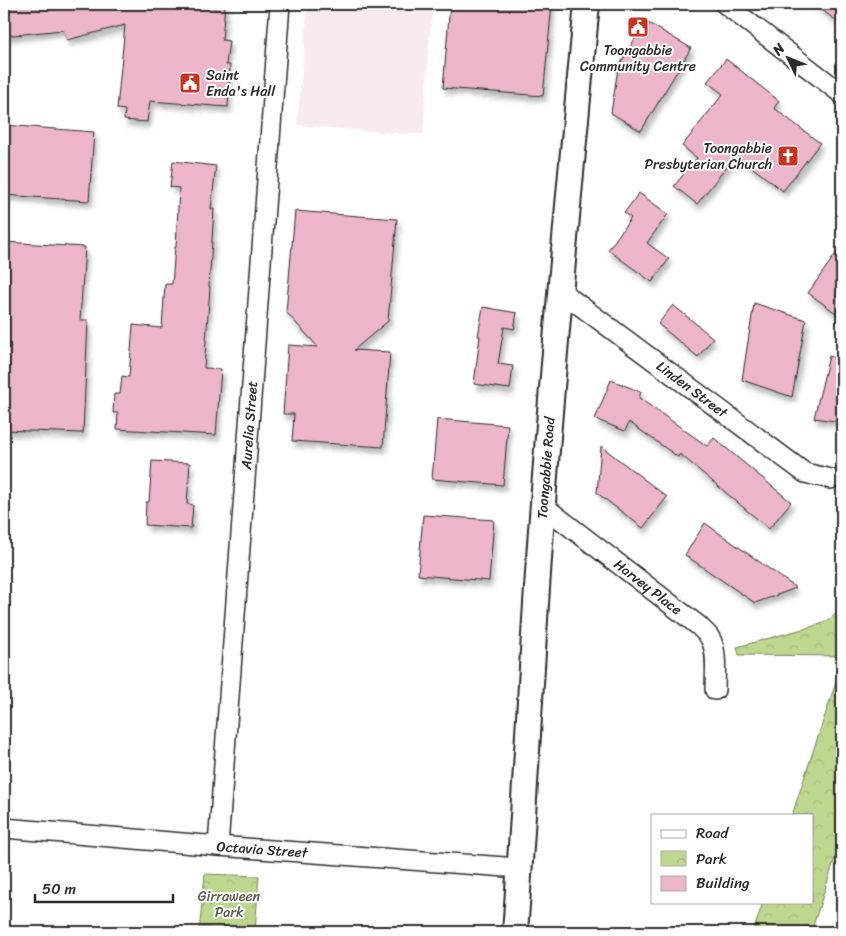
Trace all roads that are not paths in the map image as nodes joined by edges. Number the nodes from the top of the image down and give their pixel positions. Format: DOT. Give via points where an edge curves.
graph roads {
  1 [pos="280,4"];
  2 [pos="587,4"];
  3 [pos="725,4"];
  4 [pos="842,94"];
  5 [pos="559,290"];
  6 [pos="831,479"];
  7 [pos="542,505"];
  8 [pos="715,690"];
  9 [pos="4,828"];
  10 [pos="218,846"];
  11 [pos="520,868"];
  12 [pos="515,932"];
  1 -- 10 [label="street, Aurelia Street"];
  2 -- 5 [label="main road, Toongabbie Road"];
  3 -- 4 [label="street"];
  5 -- 6 [label="street, Linden Street" via="805,473"];
  5 -- 7 [label="main road, Toongabbie Road"];
  7 -- 8 [label="street, Harvey Place" via="709,636 714,645"];
  7 -- 11 [label="main road, Toongabbie Road"];
  9 -- 10 [label="street, Octavia Street"];
  10 -- 11 [label="street, Octavia Street"];
  11 -- 12 [label="main road, Toongabbie Road"];
}
